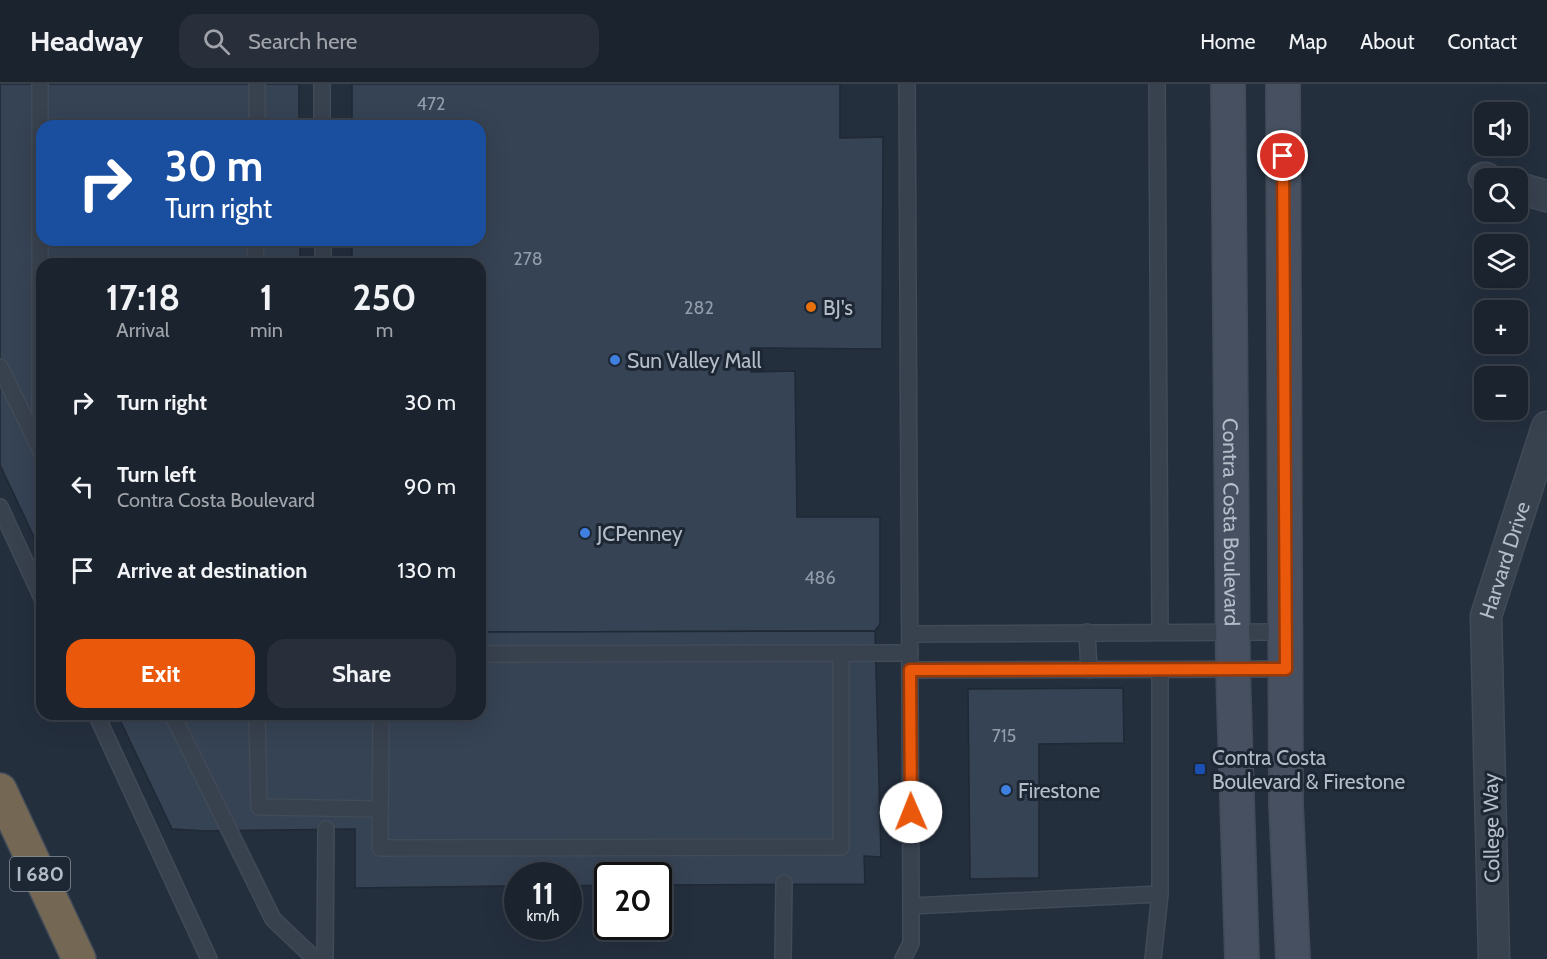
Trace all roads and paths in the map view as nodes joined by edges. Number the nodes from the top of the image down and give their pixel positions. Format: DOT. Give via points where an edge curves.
graph roads {
  1 [pos="40,84"];
  2 [pos="257,84"];
  3 [pos="322,84"];
  4 [pos="907,84"];
  5 [pos="1157,84"];
  6 [pos="1228,84"];
  7 [pos="1283,84"];
  8 [pos="40,120"];
  9 [pos="257,120"];
  10 [pos="322,120"];
  11 [pos="1528,191"];
  12 [pos="1547,196"];
  13 [pos="0,367"];
  14 [pos="1547,427"];
  15 [pos="36,442"];
  16 [pos="0,507"];
  17 [pos="36,585"];
  18 [pos="1160,631"];
  19 [pos="1087,632"];
  20 [pos="1233,632"];
  21 [pos="1285,632"];
  22 [pos="910,634"];
  23 [pos="842,653"];
  24 [pos="910,653"];
  25 [pos="486,654"];
  26 [pos="1286,669"];
  27 [pos="910,670"];
  28 [pos="1089,670"];
  29 [pos="1160,670"];
  30 [pos="1233,670"];
  31 [pos="1489,697"];
  32 [pos="99,720"];
  33 [pos="175,720"];
  34 [pos="257,720"];
  35 [pos="381,720"];
  36 [pos="0,789"];
  37 [pos="380,809"];
  38 [pos="326,829"];
  39 [pos="784,884"];
  40 [pos="1160,894"];
  41 [pos="911,906"];
  42 [pos="79,959"];
  43 [pos="208,959"];
  44 [pos="315,959"];
  45 [pos="325,959"];
  46 [pos="783,959"];
  47 [pos="903,959"];
  48 [pos="1153,959"];
  49 [pos="1242,959"];
  50 [pos="1293,959"];
  51 [pos="1494,959"];
  1 -- 8 [label="lane"];
  2 -- 9 [label="lane"];
  3 -- 10 [label="lane"];
  4 -- 22 [label="lane"];
  5 -- 18 [label="lane"];
  6 -- 20 [label="main road, Contra Costa Boulevard"];
  7 -- 21 [label="main road"];
  11 -- 12 [label="street"];
  13 -- 15 [label="lane"];
  14 -- 31 [label="street, Harvard Drive" via="1486,616"];
  16 -- 17 [label="lane"];
  18 -- 19 [label="lane"];
  18 -- 20 [label="lane"];
  19 -- 22 [label="lane"];
  19 -- 28 [label="lane"];
  20 -- 21 [label="lane"];
  20 -- 30 [label="main road, Contra Costa Boulevard"];
  21 -- 26 [label="main road"];
  22 -- 24 [label="lane"];
  23 -- 24 [label="lane"];
  23 -- 25 [label="lane"];
  23 -- 37 [label="lane" via="841,847 380,848"];
  24 -- 27 [label="lane"];
  26 -- 30 [label="lane"];
  26 -- 50 [label="main road" via="1286,804"];
  27 -- 28 [label="lane"];
  27 -- 41 [label="lane"];
  28 -- 29 [label="lane"];
  29 -- 30 [label="lane"];
  29 -- 40 [label="lane"];
  30 -- 49 [label="main road, Contra Costa Boulevard"];
  31 -- 51 [label="street, College Way"];
  32 -- 43 [label="lane"];
  33 -- 44 [label="lane" via="273,919"];
  34 -- 37 [label="lane" via="259,807"];
  35 -- 37 [label="lane"];
  36 -- 42 [label="highway, I 680"];
  38 -- 45 [label="lane"];
  39 -- 46 [label="lane"];
  40 -- 41 [label="lane"];
  40 -- 48 [label="lane"];
  41 -- 47 [label="lane" via="911,943"];
}
